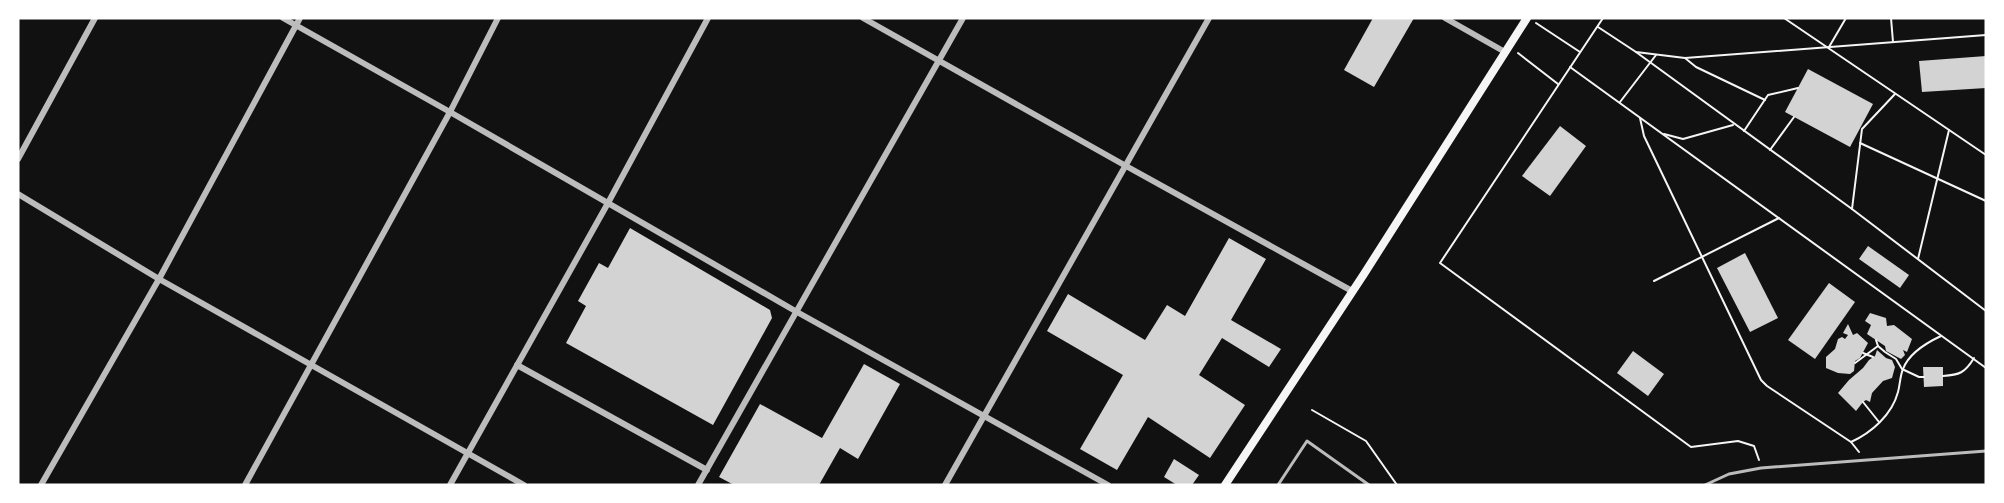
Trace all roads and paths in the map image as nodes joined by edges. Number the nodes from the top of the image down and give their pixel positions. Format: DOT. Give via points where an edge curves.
graph roads {
  1 [pos="95,18"];
  2 [pos="283,18"];
  3 [pos="300,18"];
  4 [pos="498,18"];
  5 [pos="708,18"];
  6 [pos="863,18"];
  7 [pos="963,18"];
  8 [pos="1209,18"];
  9 [pos="1445,18"];
  10 [pos="1595,18"];
  11 [pos="1603,18"];
  12 [pos="1784,18"];
  13 [pos="1846,18"];
  14 [pos="1891,18"];
  15 [pos="1531,20"];
  16 [pos="1600,22"];
  17 [pos="296,26"];
  18 [pos="1598,27"];
  19 [pos="1986,35"];
  20 [pos="1893,42"];
  21 [pos="1829,48"];
  22 [pos="1507,49"];
  23 [pos="1580,52"];
  24 [pos="1636,52"];
  25 [pos="1656,54"];
  26 [pos="1684,58"];
  27 [pos="938,61"];
  28 [pos="1650,63"];
  29 [pos="1570,67"];
  30 [pos="1558,84"];
  31 [pos="1798,88"];
  32 [pos="1895,93"];
  33 [pos="1765,100"];
  34 [pos="1619,103"];
  35 [pos="450,112"];
  36 [pos="1794,117"];
  37 [pos="1640,118"];
  38 [pos="1735,124"];
  39 [pos="1949,130"];
  40 [pos="1744,131"];
  41 [pos="1661,133"];
  42 [pos="1860,143"];
  43 [pos="1770,150"];
  44 [pos="1986,155"];
  45 [pos="18,159"];
  46 [pos="1126,166"];
  47 [pos="1937,179"];
  48 [pos="18,194"];
  49 [pos="1986,201"];
  50 [pos="609,203"];
  51 [pos="1852,209"];
  52 [pos="1779,218"];
  53 [pos="1702,258"];
  54 [pos="1918,259"];
  55 [pos="159,279"];
  56 [pos="1654,281"];
  57 [pos="1352,291"];
  58 [pos="1986,311"];
  59 [pos="797,312"];
  60 [pos="1941,336"];
  61 [pos="1876,340"];
  62 [pos="1878,346"];
  63 [pos="1863,353"];
  64 [pos="1867,356"];
  65 [pos="1873,357"];
  66 [pos="1974,358"];
  67 [pos="1855,363"];
  68 [pos="517,365"];
  69 [pos="312,367"];
  70 [pos="1986,368"];
  71 [pos="1902,369"];
  72 [pos="1943,376"];
  73 [pos="1924,377"];
  74 [pos="1863,402"];
  75 [pos="1312,410"];
  76 [pos="985,416"];
  77 [pos="1879,422"];
  78 [pos="1851,442"];
  79 [pos="1986,451"];
  80 [pos="467,454"];
  81 [pos="1864,459"];
  82 [pos="1761,468"];
  83 [pos="707,470"];
  84 [pos="41,485"];
  85 [pos="245,485"];
  86 [pos="450,485"];
  87 [pos="524,485"];
  88 [pos="698,485"];
  89 [pos="945,485"];
  90 [pos="1108,485"];
  91 [pos="1225,485"];
  92 [pos="1278,485"];
  93 [pos="1369,485"];
  94 [pos="1397,485"];
  95 [pos="1706,485"];
  1 -- 45 [label="street"];
  2 -- 17 [label="street"];
  3 -- 17 [label="street"];
  4 -- 35 [label="street"];
  5 -- 50 [label="street"];
  6 -- 27 [label="street"];
  7 -- 27 [label="street"];
  8 -- 46 [label="street"];
  9 -- 22 [label="street"];
  10 -- 16 [label="path"];
  11 -- 16 [label="path"];
  12 -- 21 [label="path"];
  13 -- 21 [label="path"];
  14 -- 20 [label="path"];
  15 -- 22 [label="main road"];
  15 -- 23 [label="path"];
  16 -- 18 [label="path"];
  17 -- 35 [label="street"];
  17 -- 55 [label="street"];
  18 -- 23 [label="path"];
  18 -- 24 [label="path"];
  19 -- 20 [label="path"];
  20 -- 21 [label="path"];
  21 -- 26 [label="path"];
  21 -- 32 [label="path"];
  22 -- 30 [label="path"];
  22 -- 57 [label="main road"];
  23 -- 29 [label="path"];
  24 -- 25 [label="path"];
  24 -- 28 [label="path"];
  25 -- 26 [label="path"];
  25 -- 28 [label="path"];
  26 -- 33 [label="path"];
  27 -- 46 [label="street"];
  27 -- 59 [label="street"];
  28 -- 34 [label="path"];
  28 -- 38 [label="path"];
  29 -- 30 [label="path"];
  29 -- 34 [label="path"];
  30 -- 82 [label="path" via="1440,263 1691,447 1738,441 1754,446"];
  31 -- 33 [label="path" via="1768,95"];
  32 -- 39 [label="path"];
  32 -- 42 [label="path" via="1861,129"];
  33 -- 40 [label="path"];
  34 -- 37 [label="path"];
  35 -- 50 [label="street"];
  35 -- 69 [label="street"];
  36 -- 43 [label="path"];
  37 -- 41 [label="path"];
  37 -- 53 [label="path" via="1644,136"];
  38 -- 40 [label="path"];
  38 -- 41 [label="path" via="1683,139"];
  39 -- 44 [label="path"];
  39 -- 47 [label="path"];
  40 -- 43 [label="path"];
  41 -- 52 [label="path"];
  42 -- 47 [label="path"];
  42 -- 51 [label="path"];
  43 -- 51 [label="path"];
  46 -- 57 [label="street"];
  46 -- 76 [label="street"];
  47 -- 49 [label="path"];
  47 -- 54 [label="path"];
  48 -- 55 [label="street"];
  50 -- 59 [label="street"];
  50 -- 68 [label="street"];
  51 -- 54 [label="path"];
  52 -- 53 [label="path"];
  52 -- 60 [label="path"];
  53 -- 56 [label="path"];
  53 -- 78 [label="path" via="1761,380"];
  54 -- 58 [label="path"];
  55 -- 69 [label="street"];
  55 -- 84 [label="street"];
  57 -- 91 [label="main road"];
  59 -- 76 [label="street"];
  59 -- 83 [label="street"];
  60 -- 66 [label="path"];
  60 -- 71 [label="path" via="1919,349"];
  61 -- 62 [label="path"];
  62 -- 64 [label="path"];
  62 -- 71 [label="path" via="1896,359"];
  63 -- 64 [label="path"];
  64 -- 65 [label="path"];
  64 -- 67 [label="path"];
  66 -- 70 [label="path"];
  66 -- 72 [label="path" via="1959,375"];
  68 -- 80 [label="street"];
  68 -- 83 [label="street"];
  69 -- 80 [label="street"];
  69 -- 85 [label="street"];
  71 -- 73 [label="path"];
  71 -- 77 [label="path" via="1898,395"];
  74 -- 77 [label="path"];
  75 -- 94 [label="path" via="1366,441"];
  76 -- 89 [label="street"];
  76 -- 90 [label="street"];
  77 -- 78 [label="path" via="1867,435"];
  78 -- 81 [label="path"];
  79 -- 81 [label="lane"];
  80 -- 86 [label="street"];
  80 -- 87 [label="street"];
  81 -- 82 [label="lane"];
  82 -- 95 [label="lane" via="1729,474"];
  83 -- 88 [label="street"];
  92 -- 93 [label="lane" via="1307,441"];
}
